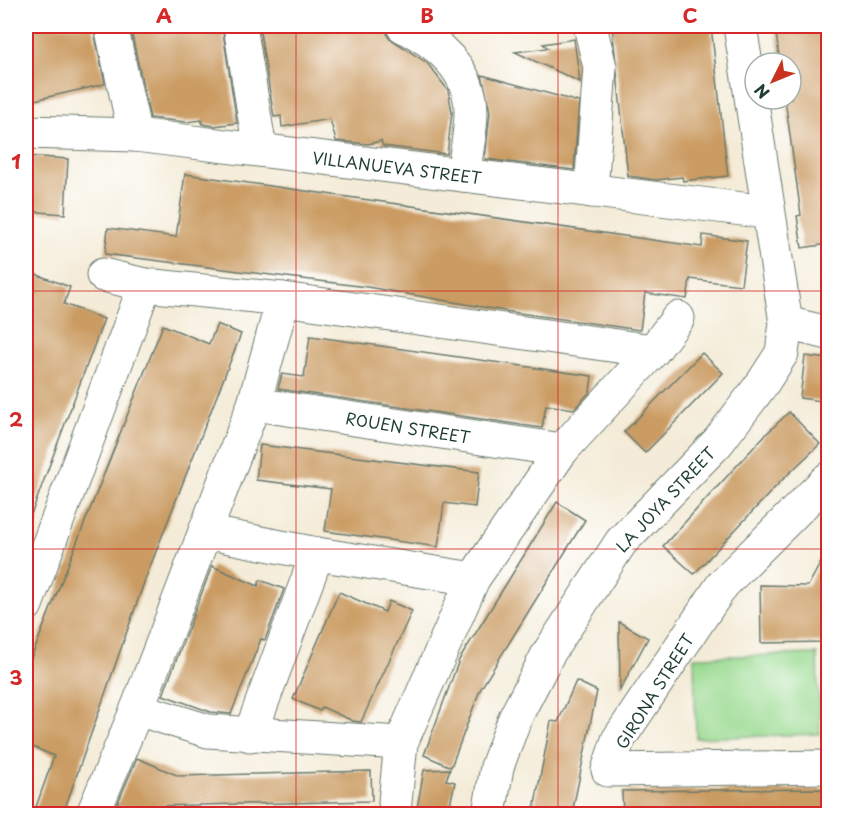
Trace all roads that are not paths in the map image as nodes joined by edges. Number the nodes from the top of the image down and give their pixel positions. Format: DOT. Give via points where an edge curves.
graph roads {
  1 [pos="111,26"];
  2 [pos="240,26"];
  3 [pos="403,26"];
  4 [pos="590,26"];
  5 [pos="740,26"];
  6 [pos="26,132"];
  7 [pos="135,135"];
  8 [pos="260,150"];
  9 [pos="463,175"];
  10 [pos="591,191"];
  11 [pos="767,212"];
  12 [pos="103,275"];
  13 [pos="145,285"];
  14 [pos="283,299"];
  15 [pos="678,318"];
  16 [pos="786,323"];
  17 [pos="828,333"];
  18 [pos="652,351"];
  19 [pos="254,404"];
  20 [pos="562,450"];
  21 [pos="828,479"];
  22 [pos="205,532"];
  23 [pos="317,555"];
  24 [pos="473,579"];
  25 [pos="26,605"];
  26 [pos="137,709"];
  27 [pos="249,735"];
  28 [pos="401,743"];
  29 [pos="828,767"];
  30 [pos="395,802"];
  31 [pos="93,814"];
  32 [pos="489,814"];
  1 -- 7 [label="street"];
  2 -- 8 [label="street"];
  3 -- 9 [label="street" via="435,44 451,59 466,84 471,110"];
  4 -- 10 [label="street" via="600,67"];
  5 -- 11 [label="street, LA JOYA STREET"];
  6 -- 7 [label="street, VILLANUEVA STREET"];
  7 -- 8 [label="street, VILLANUEVA STREET"];
  8 -- 9 [label="street, VILLANUEVA STREET"];
  9 -- 10 [label="street, VILLANUEVA STREET"];
  10 -- 11 [label="street, VILLANUEVA STREET"];
  11 -- 16 [label="street, LA JOYA STREET"];
  12 -- 13 [label="street"];
  13 -- 14 [label="street"];
  13 -- 25 [label="street"];
  14 -- 18 [label="street"];
  14 -- 19 [label="street"];
  15 -- 18 [label="street"];
  16 -- 17 [label="street"];
  16 -- 32 [label="street, LA JOYA STREET" via="782,353 762,384 718,442 621,542 548,654 515,718 496,767"];
  18 -- 20 [label="street"];
  19 -- 20 [label="street, ROUEN STREET"];
  19 -- 22 [label="street"];
  20 -- 24 [label="street"];
  21 -- 29 [label="street, GIRONA STREET" via="723,585 618,740 608,770"];
  22 -- 23 [label="street"];
  22 -- 26 [label="street"];
  23 -- 24 [label="street"];
  23 -- 27 [label="street"];
  24 -- 28 [label="street"];
  26 -- 27 [label="street" via="208,731"];
  26 -- 31 [label="street"];
  27 -- 28 [label="street"];
  28 -- 30 [label="street"];
}
